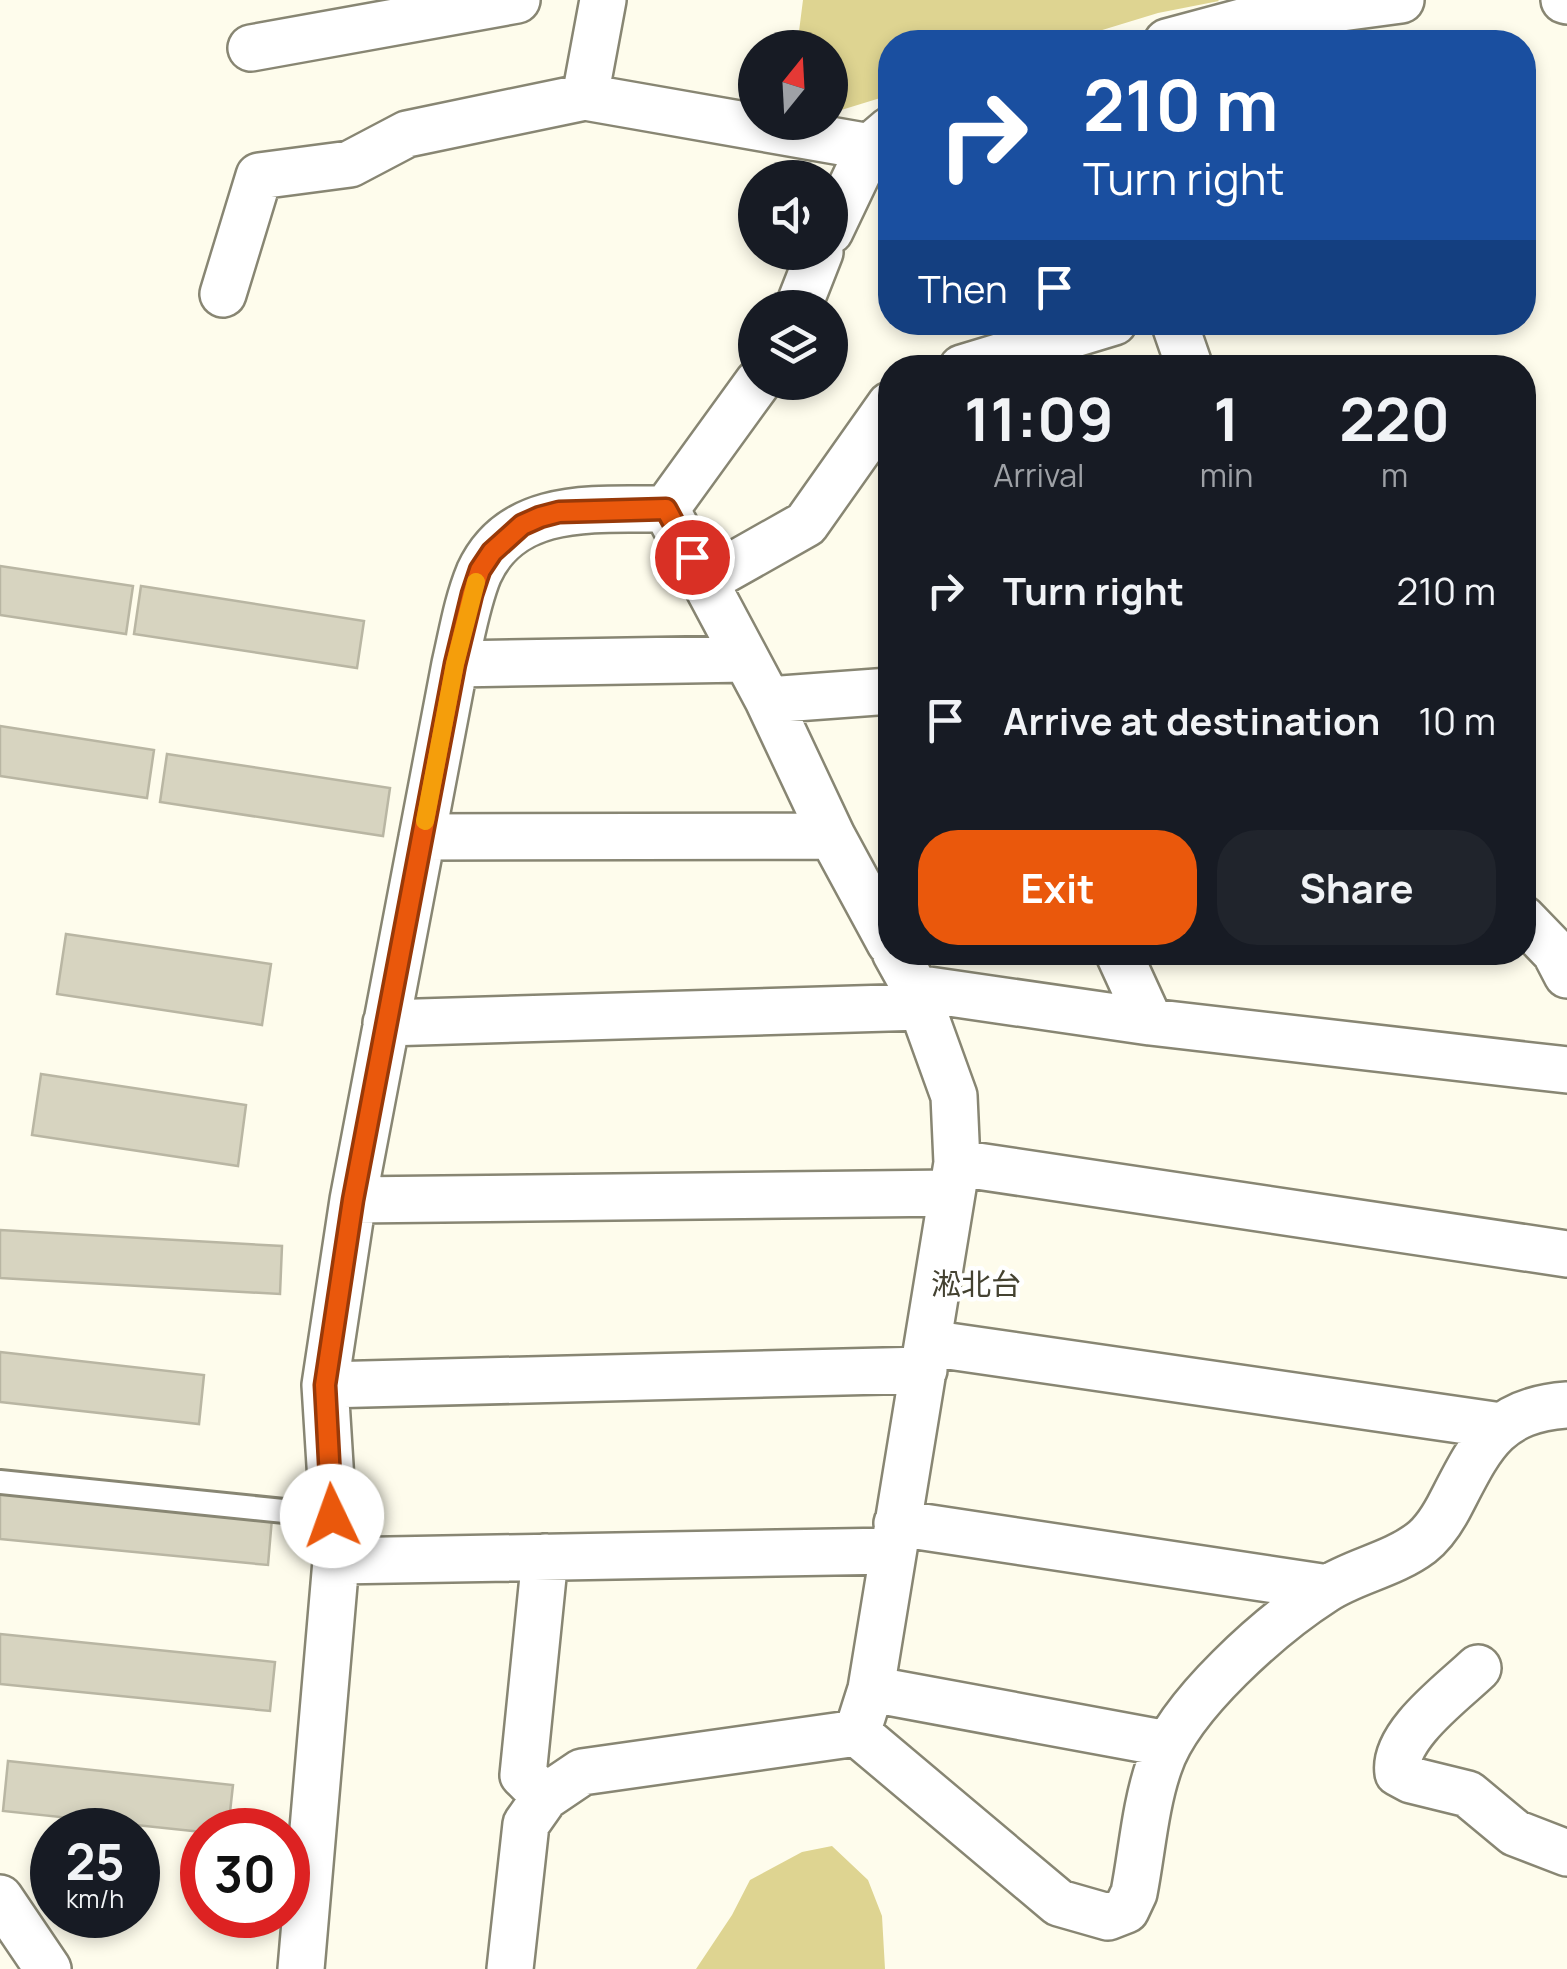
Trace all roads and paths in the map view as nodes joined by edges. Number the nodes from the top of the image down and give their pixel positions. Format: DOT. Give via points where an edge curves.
graph roads {
  1 [pos="517,0"];
  2 [pos="603,0"];
  3 [pos="1401,0"];
  4 [pos="1242,10"];
  5 [pos="1195,30"];
  6 [pos="251,48"];
  7 [pos="585,97"];
  8 [pos="878,139"];
  9 [pos="878,143"];
  10 [pos="848,198"];
  11 [pos="223,294"];
  12 [pos="1071,335"];
  13 [pos="1005,355"];
  14 [pos="745,400"];
  15 [pos="878,422"];
  16 [pos="666,509"];
  17 [pos="705,581"];
  18 [pos="746,659"];
  19 [pos="455,664"];
  20 [pos="878,691"];
  21 [pos="768,700"];
  22 [pos="832,836"];
  23 [pos="422,837"];
  24 [pos="878,920"];
  25 [pos="1536,932"];
  26 [pos="1124,965"];
  27 [pos="1567,975"];
  28 [pos="911,983"];
  29 [pos="1150,1022"];
  30 [pos="386,1023"];
  31 [pos="1567,1070"];
  32 [pos="954,1178"];
  33 [pos="353,1200"];
  34 [pos="1567,1254"];
  35 [pos="926,1356"];
  36 [pos="325,1385"];
  37 [pos="1567,1405"];
  38 [pos="1501,1426"];
  39 [pos="0,1482"];
  40 [pos="332,1516"];
  41 [pos="895,1537"];
  42 [pos="545,1558"];
  43 [pos="336,1561"];
  44 [pos="1328,1588"];
  45 [pos="1478,1668"];
  46 [pos="871,1690"];
  47 [pos="858,1733"];
  48 [pos="1168,1744"];
  49 [pos="545,1797"];
  50 [pos="1567,1853"];
  51 [pos="300,1969"];
  52 [pos="510,1969"];
  1 -- 6 [label="street"];
  2 -- 7 [label="street"];
  3 -- 4 [label="street"];
  4 -- 5 [label="street"];
  7 -- 8 [label="street"];
  7 -- 11 [label="street" via="407,134 350,164 259,176"];
  9 -- 10 [label="street"];
  12 -- 13 [label="street"];
  14 -- 16 [label="street"];
  15 -- 17 [label="street" via="806,524"];
  16 -- 17 [label="street"];
  16 -- 19 [label="street" via="559,512 522,525 480,570"];
  17 -- 18 [label="street"];
  18 -- 19 [label="street"];
  18 -- 21 [label="street"];
  19 -- 23 [label="street"];
  20 -- 21 [label="street"];
  21 -- 22 [label="street"];
  22 -- 23 [label="street"];
  22 -- 24 [label="street"];
  23 -- 30 [label="street"];
  25 -- 27 [label="street"];
  26 -- 29 [label="street"];
  28 -- 29 [label="street"];
  28 -- 30 [label="street"];
  28 -- 32 [label="street" via="954,1096"];
  29 -- 31 [label="street"];
  30 -- 33 [label="street"];
  32 -- 33 [label="street"];
  32 -- 34 [label="street"];
  32 -- 35 [label="street"];
  33 -- 36 [label="street"];
  35 -- 36 [label="street"];
  35 -- 38 [label="street"];
  35 -- 41 [label="street"];
  36 -- 40 [label="street"];
  37 -- 38 [label="street" via="1530,1409"];
  38 -- 44 [label="street" via="1423,1542"];
  39 -- 40 [label="lane"];
  40 -- 43 [label="street"];
  41 -- 42 [label="street"];
  41 -- 44 [label="street"];
  41 -- 46 [label="street"];
  42 -- 43 [label="street"];
  42 -- 49 [label="street" via="523,1775"];
  43 -- 51 [label="street"];
  44 -- 48 [label="street" via="1219,1680"];
  45 -- 50 [label="street" via="1409,1736 1399,1752 1398,1773 1468,1794 1514,1833"];
  46 -- 47 [label="street"];
  46 -- 48 [label="street"];
  47 -- 48 [label="street" via="1059,1903 1108,1917 1126,1910 1134,1893"];
  47 -- 49 [label="street" via="582,1772"];
  49 -- 52 [label="street" via="526,1824"];
}
